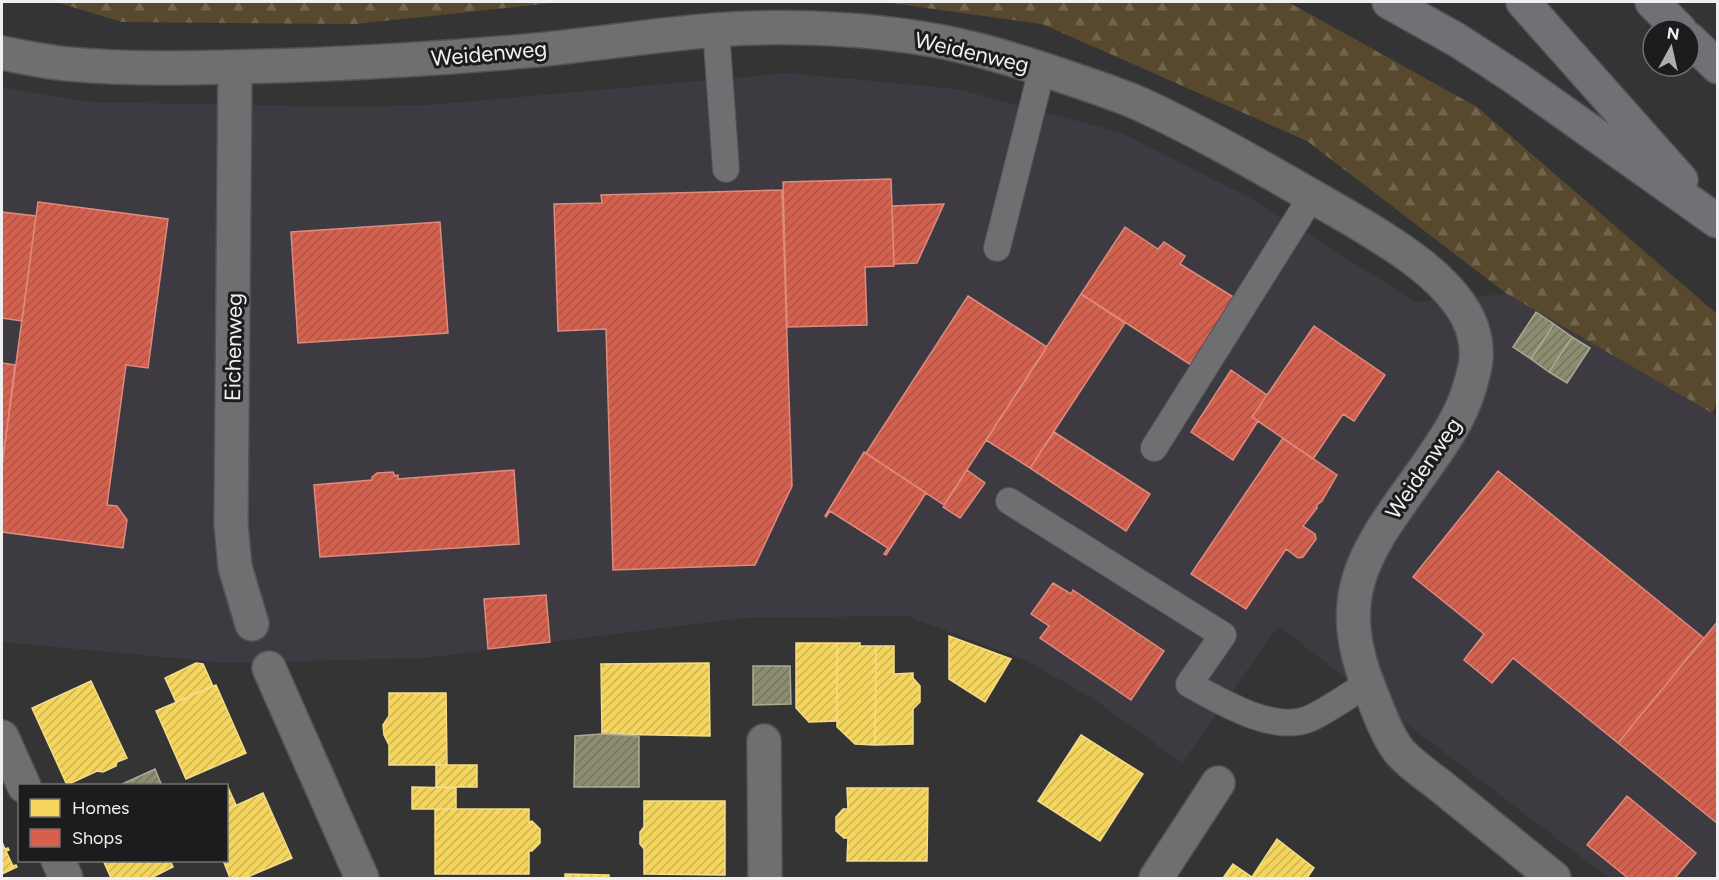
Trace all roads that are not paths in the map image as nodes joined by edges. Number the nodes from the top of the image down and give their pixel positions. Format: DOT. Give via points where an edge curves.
graph roads {
  1 [pos="1389,2"];
  2 [pos="1523,2"];
  3 [pos="1652,2"];
  4 [pos="1668,18"];
  5 [pos="716,30"];
  6 [pos="2,54"];
  7 [pos="235,67"];
  8 [pos="1042,69"];
  9 [pos="726,169"];
  10 [pos="1312,196"];
  11 [pos="1718,222"];
  12 [pos="997,248"];
  13 [pos="1154,448"];
  14 [pos="1009,501"];
  15 [pos="252,624"];
  16 [pos="269,668"];
  17 [pos="1367,684"];
  18 [pos="2,737"];
  19 [pos="764,741"];
  20 [pos="1218,783"];
  21 [pos="23,784"];
  22 [pos="58,862"];
  23 [pos="66,879"];
  24 [pos="362,879"];
  25 [pos="765,879"];
  26 [pos="1156,879"];
  27 [pos="1554,879"];
  1 -- 11 [label="highway" via="1514,77"];
  2 -- 11 [label="highway"];
  3 -- 4 [label="highway"];
  5 -- 7 [label="street, Weidenweg" via="540,50"];
  5 -- 8 [label="street, Weidenweg" via="765,28 903,36 967,47"];
  5 -- 9 [label="lane"];
  6 -- 7 [label="street, Weidenweg" via="129,67"];
  7 -- 15 [label="street, Eichenweg" via="231,524 235,567"];
  8 -- 10 [label="street, Weidenweg" via="1136,102"];
  8 -- 12 [label="lane"];
  10 -- 13 [label="lane"];
  10 -- 17 [label="street, Weidenweg" via="1390,242 1452,293 1466,312 1477,352 1455,425 1377,536 1357,581 1354,634"];
  14 -- 17 [label="lane" via="1223,635 1189,684 1232,708 1277,723 1309,719"];
  16 -- 24 [label="street"];
  17 -- 27 [label="street, Weidenweg" via="1400,752"];
  18 -- 21 [label="street"];
  19 -- 25 [label="street"];
  20 -- 26 [label="street"];
  22 -- 23 [label="street"];
}
